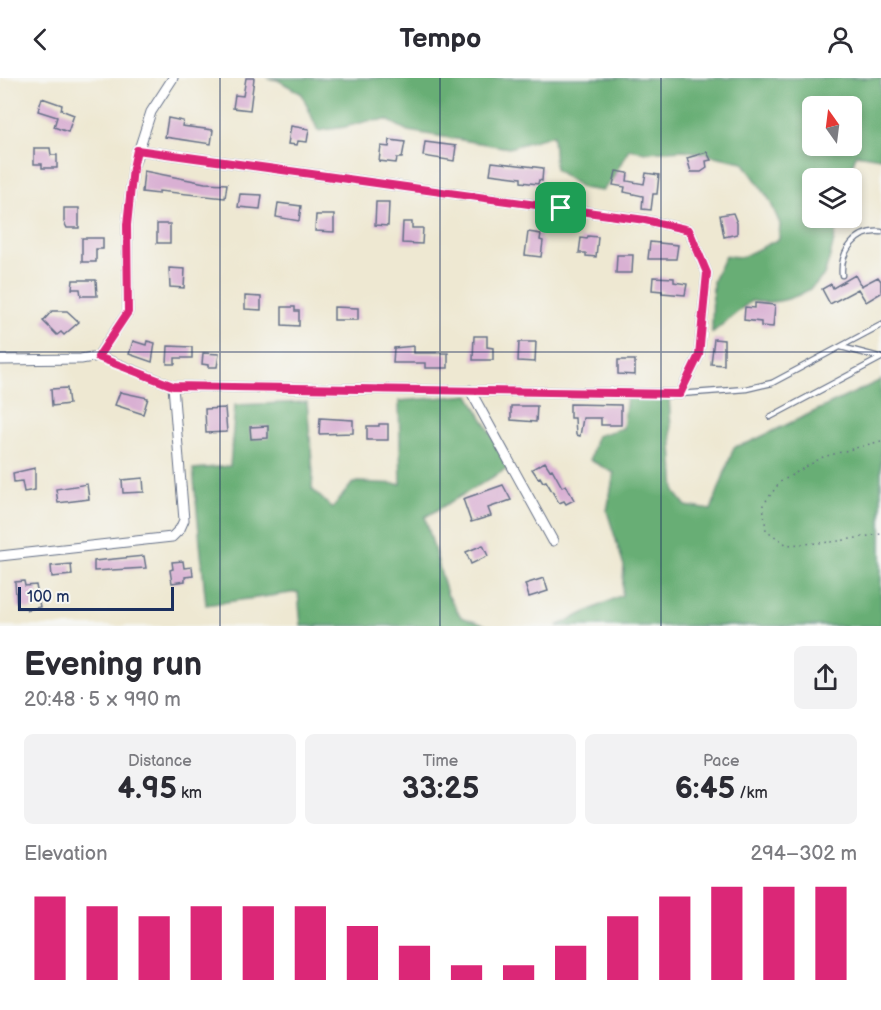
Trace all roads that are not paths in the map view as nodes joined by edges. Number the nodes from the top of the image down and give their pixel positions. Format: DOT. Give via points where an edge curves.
graph roads {
  1 [pos="172,78"];
  2 [pos="137,150"];
  3 [pos="881,232"];
  4 [pos="842,275"];
  5 [pos="881,326"];
  6 [pos="841,347"];
  7 [pos="98,357"];
  8 [pos="880,358"];
  9 [pos="0,360"];
  10 [pos="173,386"];
  11 [pos="470,390"];
  12 [pos="680,394"];
  13 [pos="770,417"];
  14 [pos="553,541"];
  15 [pos="0,556"];
  1 -- 2 [label="street" via="151,112"];
  2 -- 7 [label="street" via="127,225 128,312"];
  2 -- 12 [label="street" via="645,220 689,230 707,273 699,355"];
  3 -- 4 [label="lane" via="869,232 845,250"];
  5 -- 6 [label="lane"];
  6 -- 8 [label="lane"];
  6 -- 12 [label="lane" via="772,383 746,390"];
  7 -- 9 [label="street"];
  7 -- 10 [label="street"];
  8 -- 13 [label="lane"];
  10 -- 11 [label="street"];
  10 -- 15 [label="street" via="184,520 172,537"];
  11 -- 12 [label="street"];
  11 -- 14 [label="street"];
}
